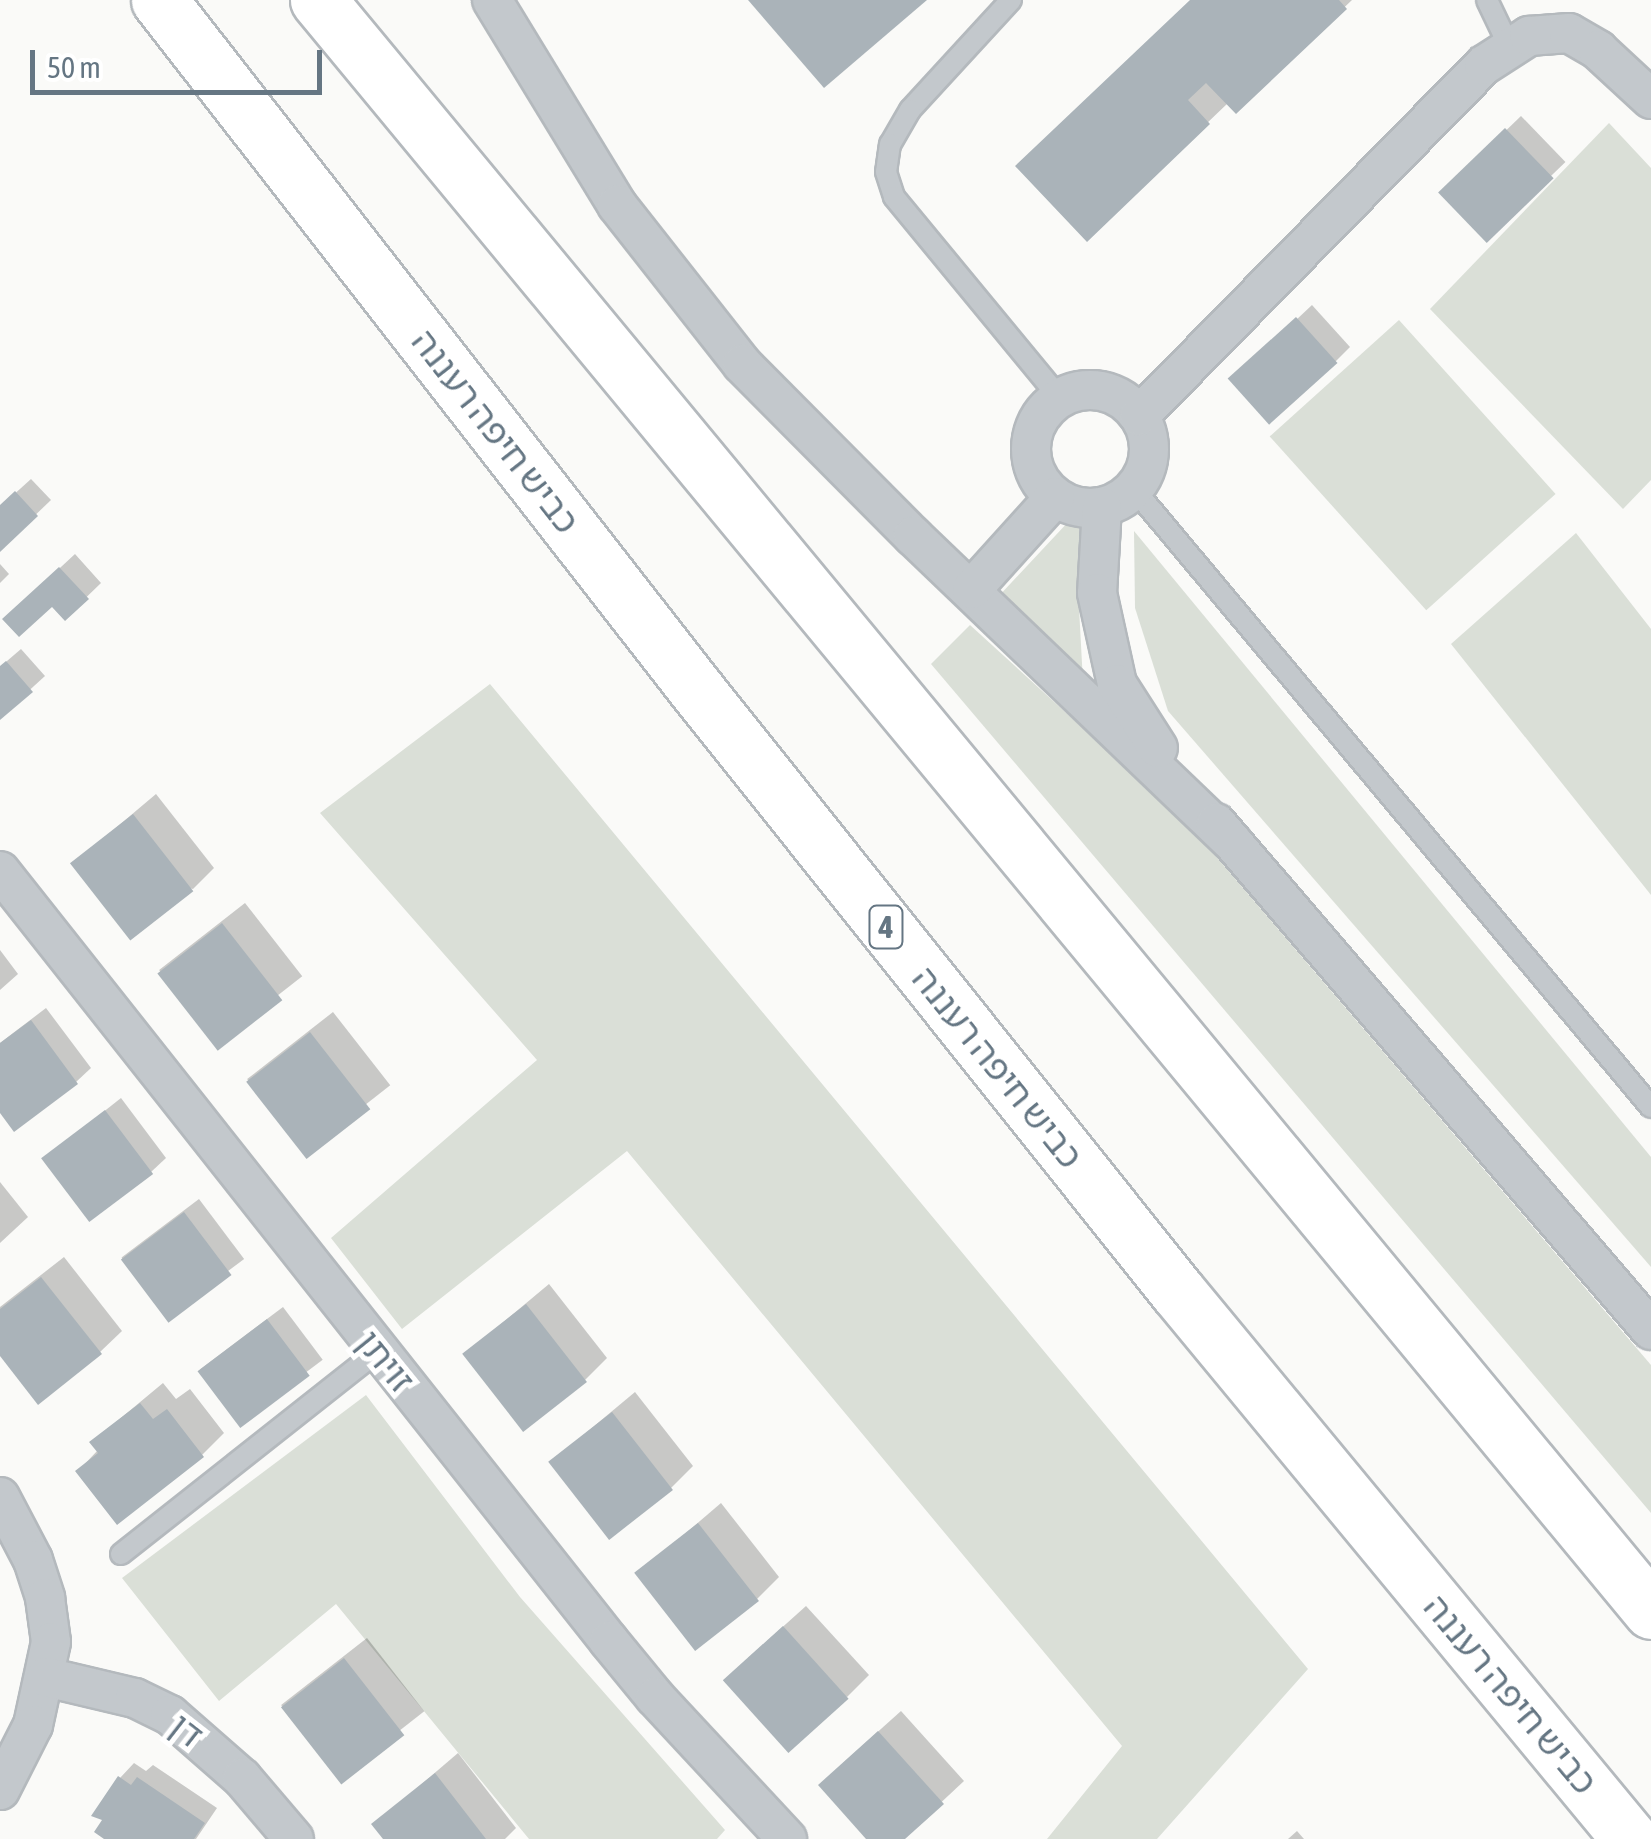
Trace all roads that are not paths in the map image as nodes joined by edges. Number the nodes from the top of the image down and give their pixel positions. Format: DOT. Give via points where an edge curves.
graph roads {
  1 [pos="159,0"];
  2 [pos="318,0"];
  3 [pos="492,0"];
  4 [pos="1011,0"];
  5 [pos="1487,0"];
  6 [pos="1510,48"];
  7 [pos="1651,99"];
  8 [pos="1059,397"];
  9 [pos="1139,416"];
  10 [pos="1055,497"];
  11 [pos="1118,498"];
  12 [pos="972,589"];
  13 [pos="1232,842"];
  14 [pos="0,871"];
  15 [pos="1651,1106"];
  16 [pos="1651,1330"];
  17 [pos="378,1351"];
  18 [pos="0,1497"];
  19 [pos="121,1554"];
  20 [pos="1651,1612"];
  21 [pos="46,1677"];
  22 [pos="0,1790"];
  23 [pos="294,1839"];
  24 [pos="787,1839"];
  25 [pos="1630,1839"];
  1 -- 25 [label="highway, כביש חיפה רעננה / 4" via="1054,1137"];
  2 -- 20 [label="highway"];
  3 -- 12 [label="street" via="618,205 742,364"];
  4 -- 8 [label="lane" via="910,110 890,144 886,172 894,197"];
  5 -- 6 [label="lane"];
  6 -- 7 [label="street" via="1530,36 1569,33"];
  6 -- 9 [label="street" via="1484,64"];
  8 -- 9 [label="street" via="1098,389"];
  8 -- 10 [label="street" via="1034,427 1030,446 1041,484"];
  9 -- 11 [label="street" via="1150,441 1148,461"];
  10 -- 11 [label="street" via="1072,506"];
  10 -- 12 [label="street"];
  11 -- 13 [label="street" via="1097,593 1117,684 1153,742"];
  11 -- 15 [label="lane"];
  12 -- 13 [label="street"];
  13 -- 16 [label="street"];
  14 -- 17 [label="street, זויתן"];
  17 -- 19 [label="lane"];
  17 -- 24 [label="street, זויתן" via="655,1697"];
  18 -- 21 [label="street" via="34,1560 45,1598 51,1642"];
  21 -- 22 [label="street" via="34,1725"];
  21 -- 23 [label="street, דן" via="135,1698 170,1715 242,1778"];
}
